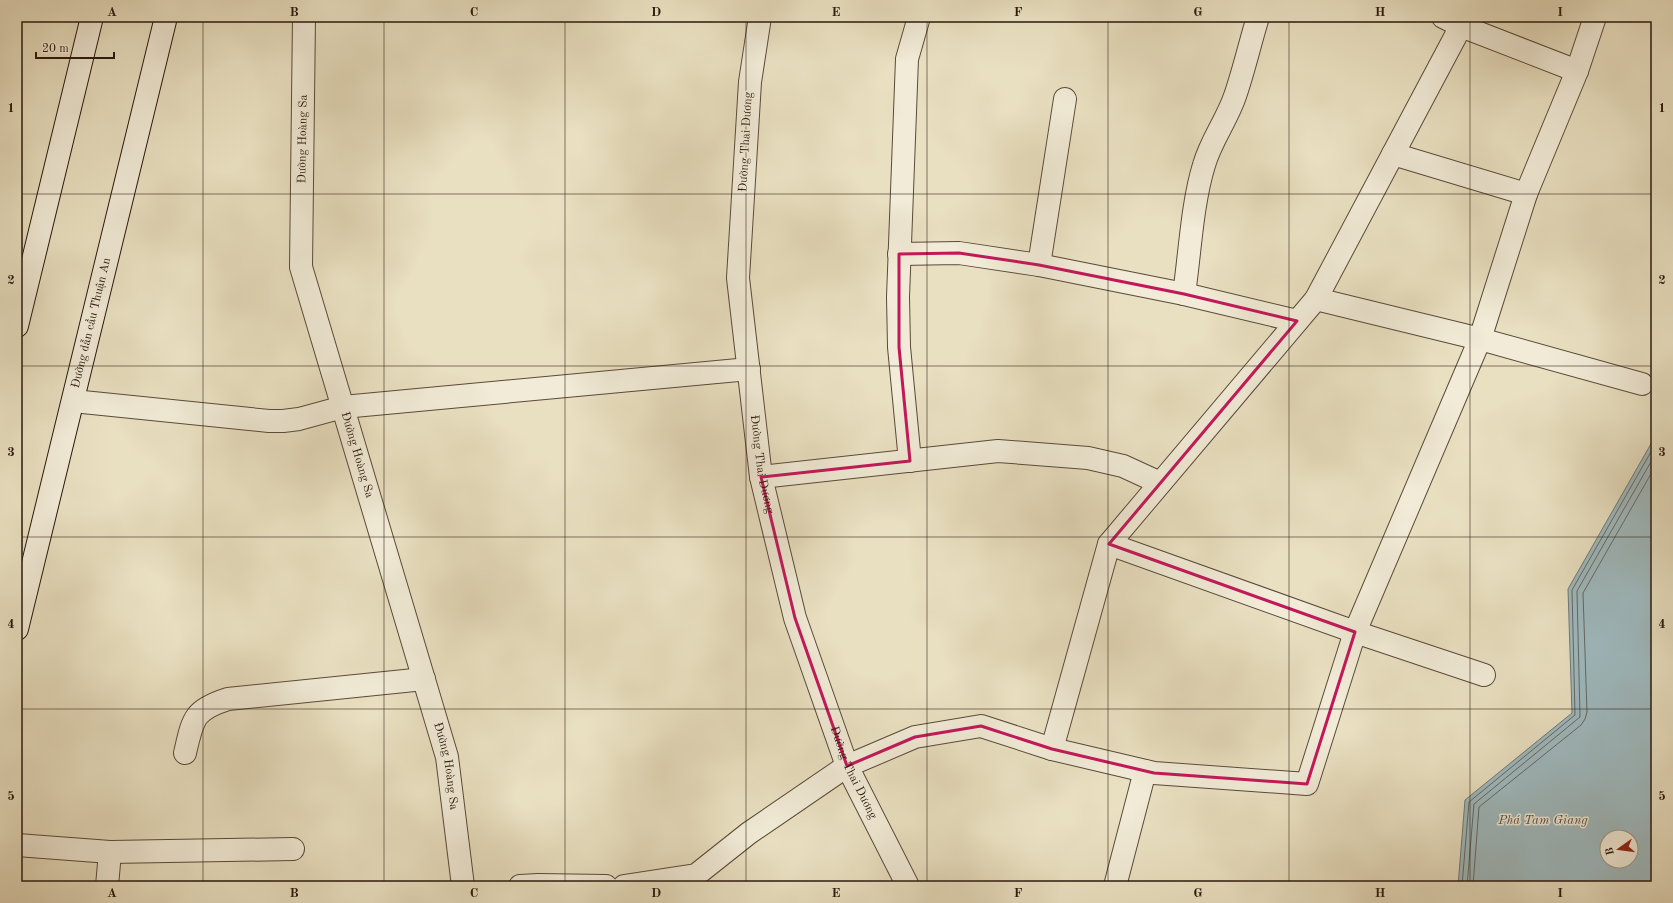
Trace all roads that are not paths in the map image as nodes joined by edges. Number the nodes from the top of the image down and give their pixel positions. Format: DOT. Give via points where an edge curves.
graph roads {
  1 [pos="92,17"];
  2 [pos="166,17"];
  3 [pos="304,17"];
  4 [pos="760,17"];
  5 [pos="919,17"];
  6 [pos="1258,17"];
  7 [pos="1595,17"];
  8 [pos="1452,22"];
  9 [pos="1577,71"];
  10 [pos="1065,99"];
  11 [pos="1393,154"];
  12 [pos="1526,194"];
  13 [pos="899,254"];
  14 [pos="1039,265"];
  15 [pos="1184,294"];
  16 [pos="1316,298"];
  17 [pos="1297,321"];
  18 [pos="17,326"];
  19 [pos="1480,339"];
  20 [pos="749,369"];
  21 [pos="1642,384"];
  22 [pos="73,401"];
  23 [pos="343,407"];
  24 [pos="910,461"];
  25 [pos="761,477"];
  26 [pos="1160,483"];
  27 [pos="1109,544"];
  28 [pos="17,629"];
  29 [pos="1356,632"];
  30 [pos="1484,675"];
  31 [pos="424,679"];
  32 [pos="1052,749"];
  33 [pos="185,753"];
  34 [pos="847,766"];
  35 [pos="1144,770"];
  36 [pos="17,845"];
  37 [pos="293,849"];
  38 [pos="110,852"];
  39 [pos="698,881"];
  40 [pos="107,886"];
  41 [pos="463,886"];
  42 [pos="520,886"];
  43 [pos="606,886"];
  44 [pos="624,886"];
  45 [pos="908,886"];
  46 [pos="1114,886"];
  1 -- 18 [label="street"];
  2 -- 22 [label="street, Đường dẫn cầu Thuận An"];
  3 -- 23 [label="street, Đường Hoàng Sa" via="301,267"];
  4 -- 20 [label="street, Đường Thai Dương" via="750,82 738,278"];
  5 -- 13 [label="street" via="907,59"];
  6 -- 15 [label="street" via="1235,96 1209,147 1203,167"];
  7 -- 9 [label="street"];
  8 -- 9 [label="street"];
  8 -- 11 [label="street"];
  9 -- 12 [label="street"];
  10 -- 14 [label="street"];
  11 -- 12 [label="street"];
  11 -- 16 [label="street"];
  12 -- 19 [label="street"];
  13 -- 14 [label="street" via="959,253"];
  13 -- 24 [label="street" via="899,347"];
  14 -- 15 [label="street"];
  15 -- 17 [label="street"];
  16 -- 17 [label="street"];
  16 -- 19 [label="street"];
  17 -- 26 [label="street"];
  19 -- 21 [label="street"];
  19 -- 29 [label="street"];
  20 -- 23 [label="street"];
  20 -- 25 [label="street, Đường Thai Dương"];
  22 -- 23 [label="street" via="269,421 299,418"];
  22 -- 28 [label="street, Đường dẫn cầu Thuận An"];
  23 -- 31 [label="street, Đường Hoàng Sa"];
  24 -- 25 [label="street"];
  24 -- 26 [label="street" via="998,451 1088,458 1123,466"];
  25 -- 34 [label="street, Đường Thai Dương" via="795,618"];
  26 -- 27 [label="street"];
  27 -- 29 [label="street"];
  27 -- 32 [label="street"];
  29 -- 30 [label="street"];
  29 -- 35 [label="street" via="1307,784 1154,773"];
  31 -- 33 [label="street" via="228,699 213,704 195,717"];
  31 -- 41 [label="street, Đường Hoàng Sa" via="447,757"];
  32 -- 34 [label="street" via="981,726 915,737"];
  32 -- 35 [label="street"];
  34 -- 39 [label="street" via="750,833"];
  34 -- 45 [label="street, Đường Thai Dương"];
  35 -- 46 [label="street"];
  36 -- 38 [label="street"];
  37 -- 38 [label="street"];
  38 -- 40 [label="street"];
  39 -- 44 [label="street"];
  42 -- 43 [label="street"];
}
